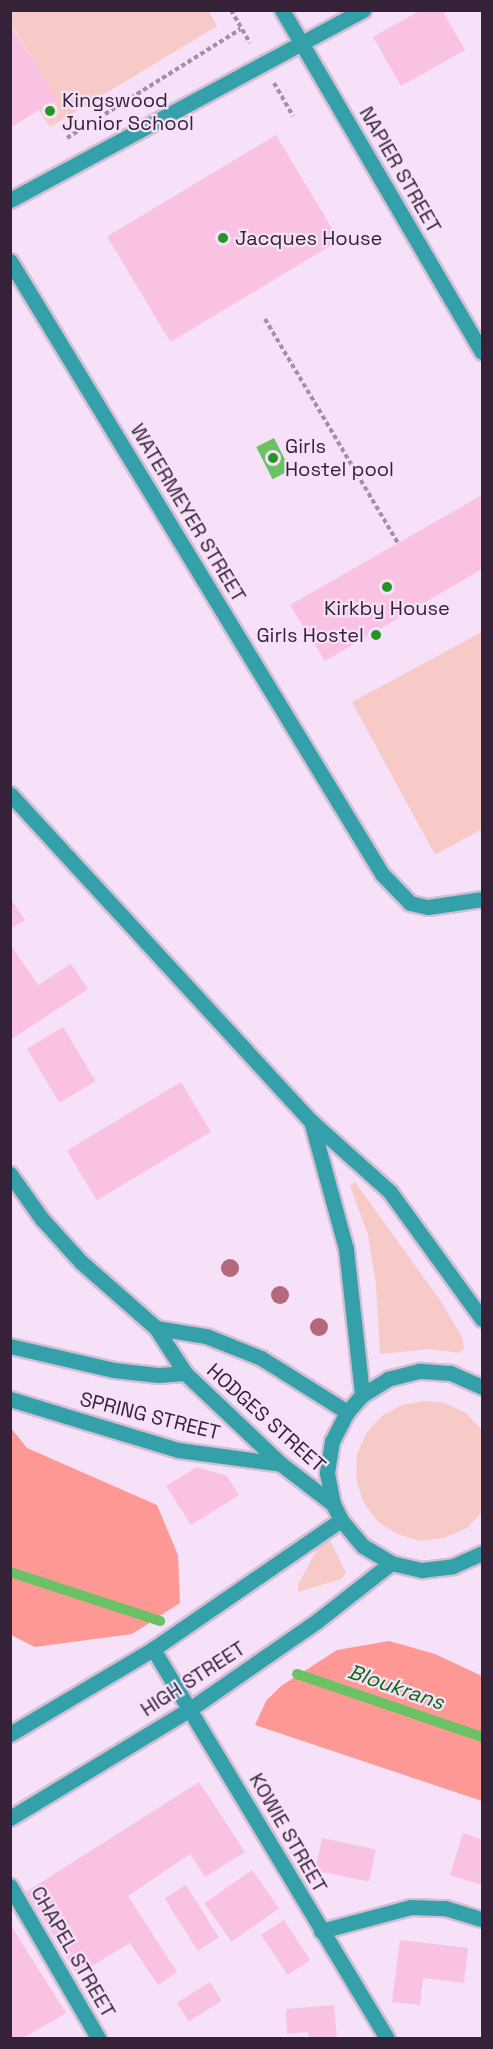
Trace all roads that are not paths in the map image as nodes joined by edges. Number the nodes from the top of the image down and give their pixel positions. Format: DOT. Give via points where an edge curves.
graph roads {
  1 [pos="282,10"];
  2 [pos="363,10"];
  3 [pos="302,45"];
  4 [pos="10,200"];
  5 [pos="10,261"];
  6 [pos="483,352"];
  7 [pos="10,794"];
  8 [pos="483,899"];
  9 [pos="311,1121"];
  10 [pos="10,1174"];
  11 [pos="483,1320"];
  12 [pos="156,1328"];
  13 [pos="10,1346"];
  14 [pos="185,1372"];
  15 [pos="481,1383"];
  16 [pos="362,1395"];
  17 [pos="10,1399"];
  18 [pos="347,1412"];
  19 [pos="281,1464"];
  20 [pos="333,1504"];
  21 [pos="342,1520"];
  22 [pos="483,1553"];
  23 [pos="391,1563"];
  24 [pos="153,1649"];
  25 [pos="190,1708"];
  26 [pos="10,1734"];
  27 [pos="10,1818"];
  28 [pos="10,1886"];
  29 [pos="483,1919"];
  30 [pos="321,1931"];
  31 [pos="98,2038"];
  32 [pos="387,2038"];
  1 -- 3 [label="street, NAPIER STREET"];
  2 -- 3 [label="street"];
  3 -- 4 [label="street"];
  3 -- 6 [label="street, NAPIER STREET"];
  5 -- 8 [label="street, WATERMEYER STREET" via="382,874 410,903 428,907"];
  7 -- 9 [label="street"];
  9 -- 11 [label="street" via="390,1192"];
  9 -- 16 [label="street" via="346,1249"];
  10 -- 12 [label="street, HODGES STREET" via="42,1219 81,1262"];
  12 -- 14 [label="street, HODGES STREET"];
  12 -- 18 [label="street, HODGES STREET" via="206,1336 261,1358"];
  13 -- 14 [label="street, SPRING STREET" via="114,1370 158,1375"];
  14 -- 19 [label="street, HODGES STREET"];
  15 -- 16 [label="street" via="450,1373 419,1371 388,1379"];
  16 -- 18 [label="street"];
  17 -- 19 [label="street, SPRING STREET" via="178,1450"];
  18 -- 20 [label="street" via="332,1441 327,1473"];
  19 -- 20 [label="street, HODGES STREET"];
  20 -- 21 [label="street"];
  21 -- 23 [label="street" via="363,1546"];
  21 -- 24 [label="street"];
  22 -- 23 [label="street" via="443,1568 422,1570"];
  23 -- 25 [label="street, HIGH STREET" via="318,1621"];
  24 -- 25 [label="street, KOWIE STREET"];
  24 -- 26 [label="street"];
  25 -- 27 [label="street, HIGH STREET"];
  25 -- 30 [label="street, KOWIE STREET"];
  28 -- 31 [label="street, CHAPEL STREET"];
  29 -- 30 [label="street" via="445,1908 411,1907"];
  30 -- 32 [label="street, KOWIE STREET"];
}
